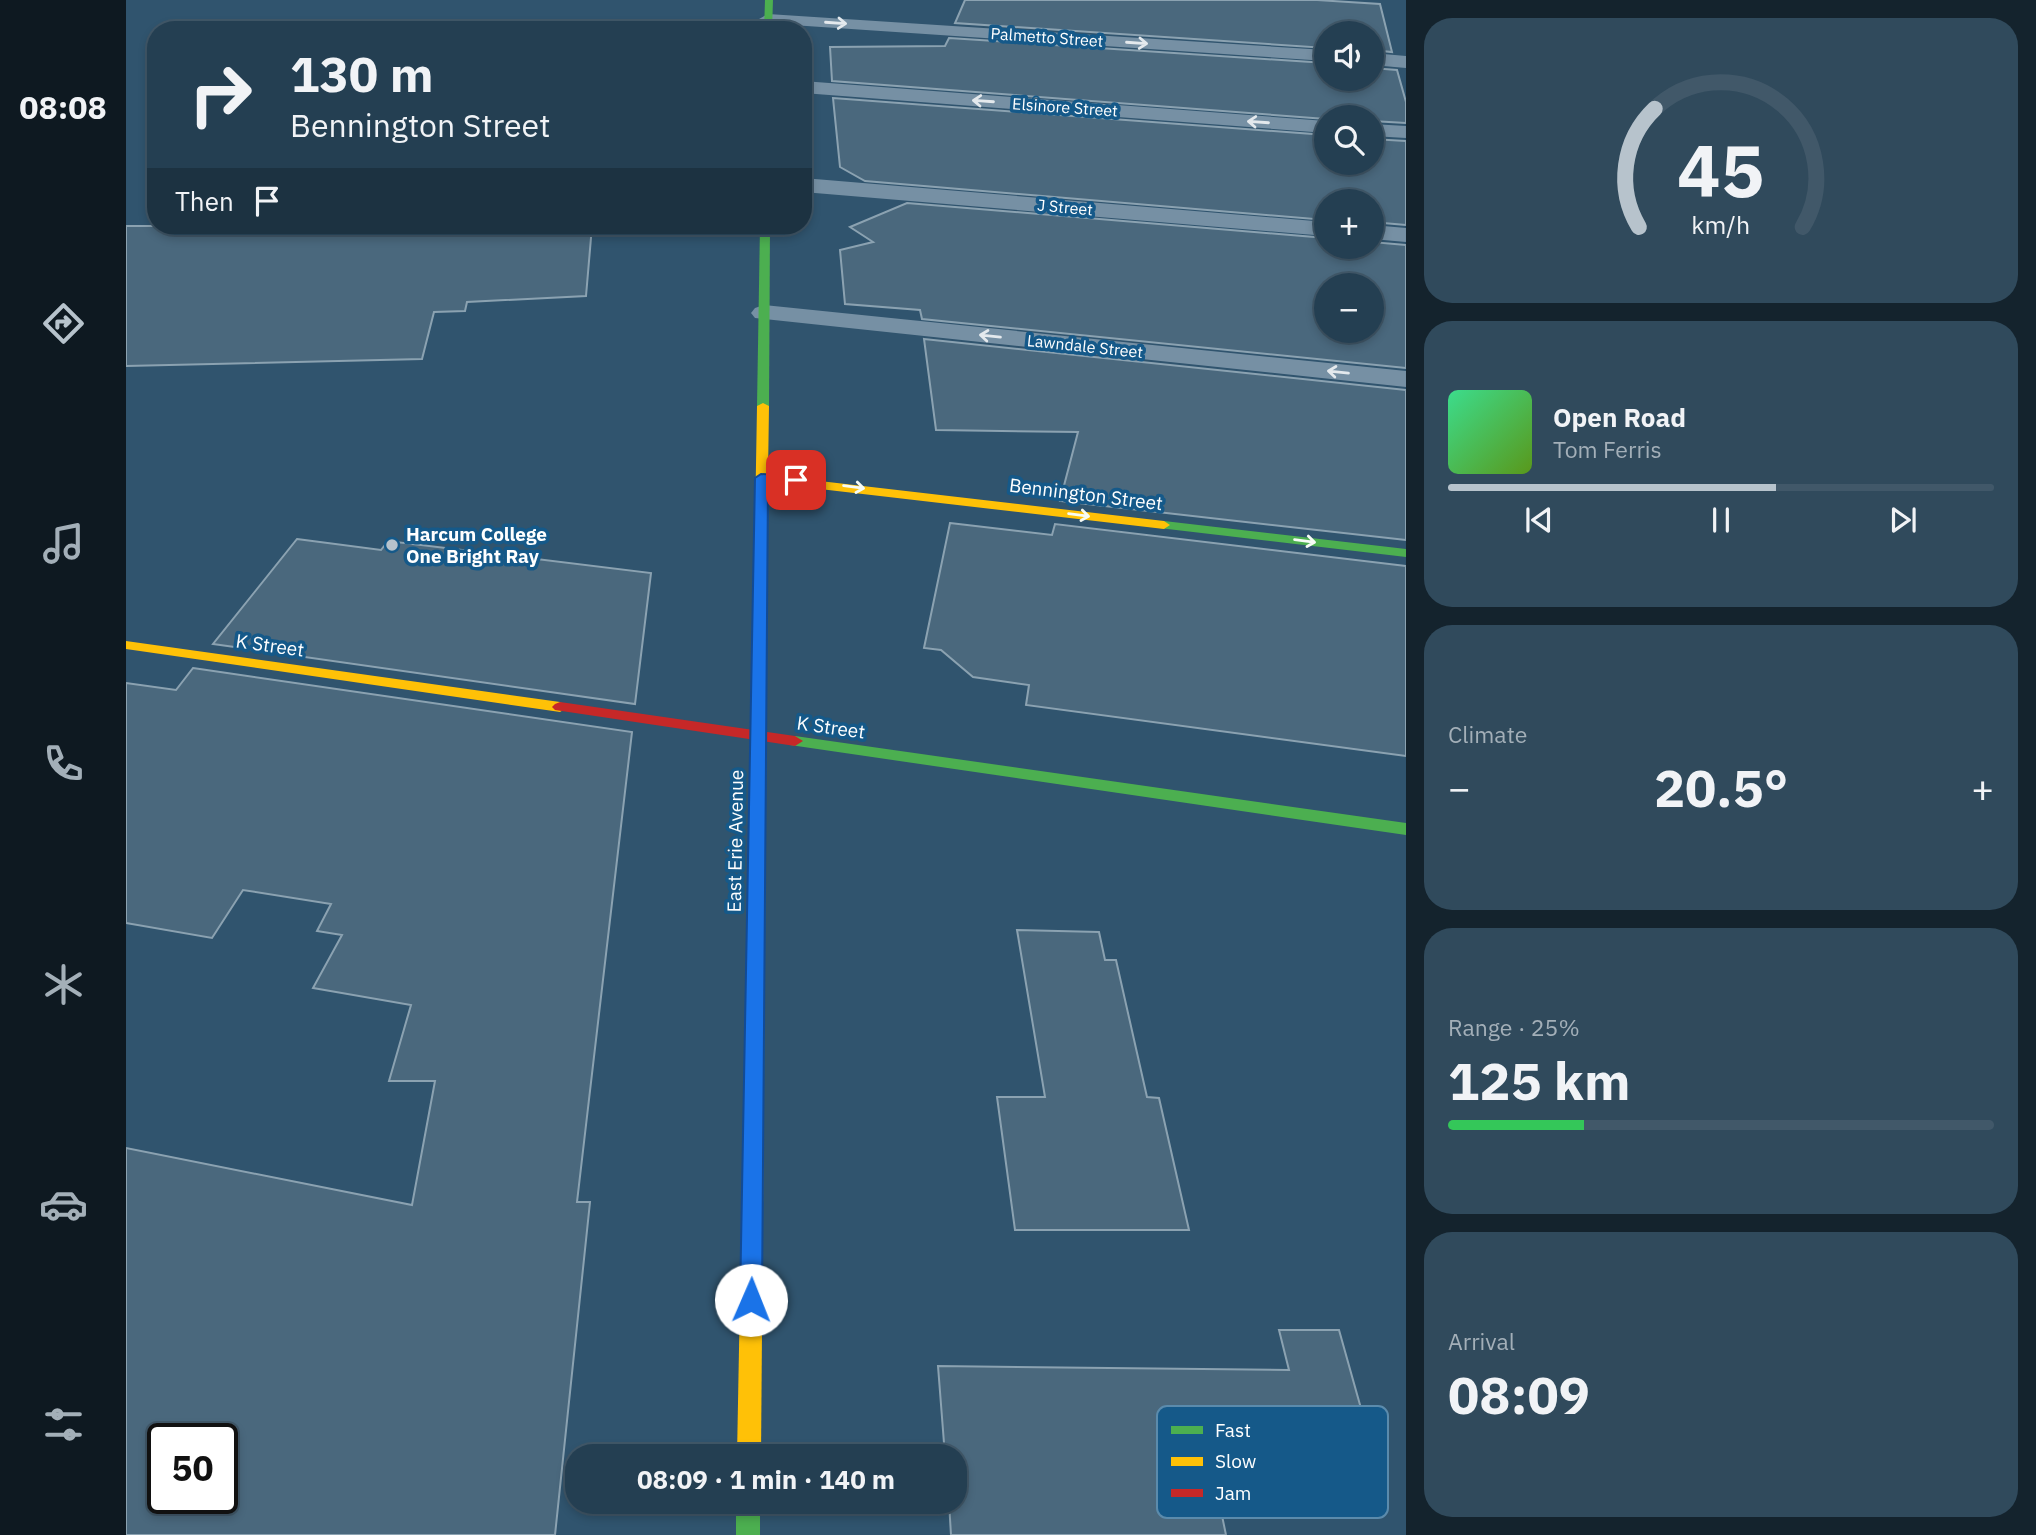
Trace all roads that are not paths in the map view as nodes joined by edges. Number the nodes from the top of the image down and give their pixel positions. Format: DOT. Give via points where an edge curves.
graph roads {
  1 [pos="768,16"];
  2 [pos="1314,55"];
  3 [pos="1384,60"];
  4 [pos="1406,62"];
  5 [pos="812,89"];
  6 [pos="1314,126"];
  7 [pos="1384,131"];
  8 [pos="1406,132"];
  9 [pos="812,186"];
  10 [pos="1314,228"];
  11 [pos="1384,234"];
  12 [pos="765,235"];
  13 [pos="1406,235"];
  14 [pos="764,313"];
  15 [pos="1406,379"];
  16 [pos="761,478"];
  17 [pos="1406,553"];
  18 [pos="126,645"];
  19 [pos="758,738"];
  20 [pos="1406,829"];
  21 [pos="749,1444"];
  22 [pos="748,1514"];
  23 [pos="748,1535"];
  1 -- 2 [label="street, Palmetto Street, one-way"];
  3 -- 4 [label="street"];
  6 -- 5 [label="street, Elsinore Street, one-way"];
  7 -- 8 [label="street"];
  9 -- 10 [label="street, J Street"];
  11 -- 13 [label="street"];
  12 -- 14 [label="street, East Erie Avenue"];
  15 -- 14 [label="street, Lawndale Street, one-way"];
  14 -- 16 [label="street, East Erie Avenue"];
  16 -- 17 [label="street, Bennington Street, one-way"];
  16 -- 19 [label="street, East Erie Avenue"];
  18 -- 19 [label="street, K Street"];
  19 -- 20 [label="street, K Street"];
  19 -- 21 [label="street, East Erie Avenue"];
  22 -- 23 [label="street"];
}
